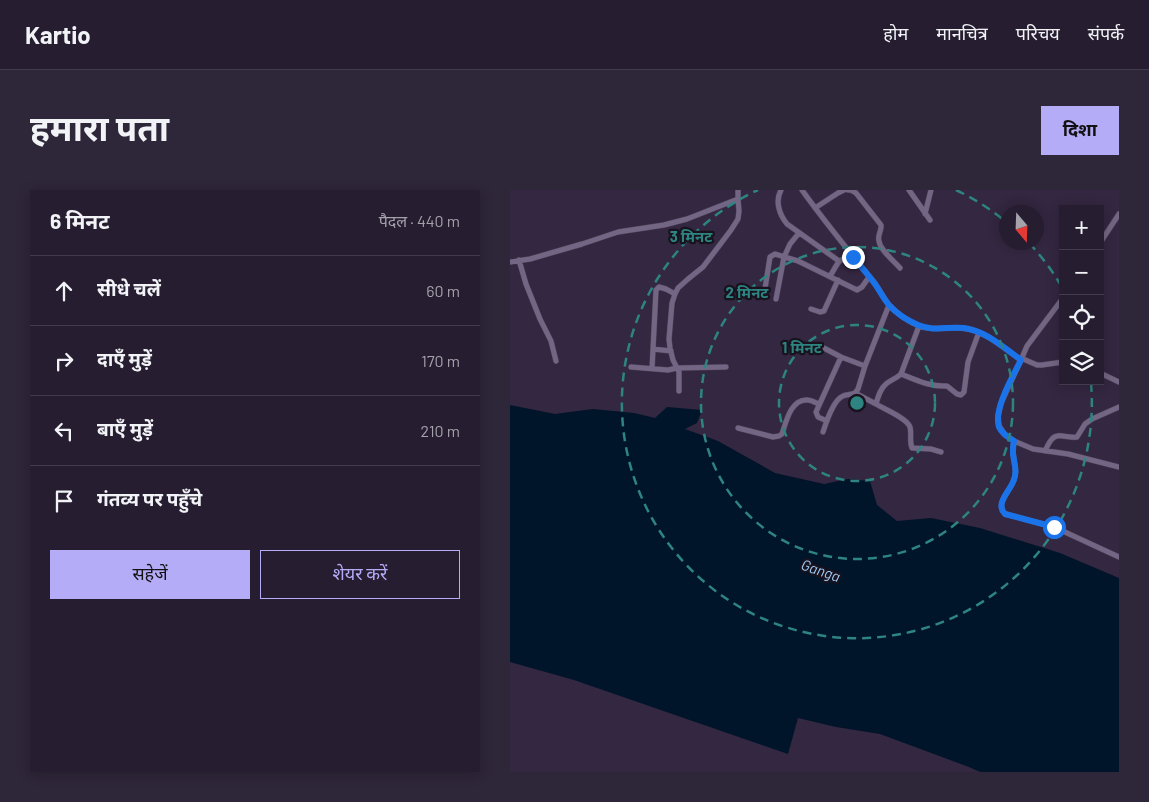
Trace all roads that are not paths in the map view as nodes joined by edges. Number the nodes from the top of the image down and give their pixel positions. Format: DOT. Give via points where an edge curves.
graph roads {
  1 [pos="738,190"];
  2 [pos="781,190"];
  3 [pos="802,190"];
  4 [pos="846,190"];
  5 [pos="909,190"];
  6 [pos="931,190"];
  7 [pos="738,199"];
  8 [pos="815,208"];
  9 [pos="926,214"];
  10 [pos="1119,214"];
  11 [pos="930,220"];
  12 [pos="799,233"];
  13 [pos="1104,237"];
  14 [pos="784,257"];
  15 [pos="853,257"];
  16 [pos="519,260"];
  17 [pos="839,260"];
  18 [pos="510,262"];
  19 [pos="900,268"];
  20 [pos="830,276"];
  21 [pos="870,277"];
  22 [pos="838,280"];
  23 [pos="675,294"];
  24 [pos="764,295"];
  25 [pos="776,299"];
  26 [pos="1059,303"];
  27 [pos="889,305"];
  28 [pos="811,309"];
  29 [pos="919,326"];
  30 [pos="979,332"];
  31 [pos="822,348"];
  32 [pos="653,349"];
  33 [pos="671,351"];
  34 [pos="840,357"];
  35 [pos="1021,359"];
  36 [pos="556,361"];
  37 [pos="1059,363"];
  38 [pos="865,366"];
  39 [pos="631,367"];
  40 [pos="726,367"];
  41 [pos="677,368"];
  42 [pos="652,369"];
  43 [pos="901,374"];
  44 [pos="1104,375"];
  45 [pos="1119,382"];
  46 [pos="680,391"];
  47 [pos="855,393"];
  48 [pos="819,404"];
  49 [pos="876,404"];
  50 [pos="1119,407"];
  51 [pos="827,421"];
  52 [pos="738,428"];
  53 [pos="822,432"];
  54 [pos="1014,441"];
  55 [pos="1045,451"];
  56 [pos="941,452"];
  57 [pos="1119,467"];
  58 [pos="1119,557"];
  1 -- 7 [label="street"];
  2 -- 12 [label="street" via="777,202 783,220"];
  3 -- 8 [label="street"];
  4 -- 8 [label="street"];
  4 -- 19 [label="street" via="856,193 881,225 878,240"];
  5 -- 9 [label="street"];
  6 -- 9 [label="street"];
  7 -- 16 [label="street" via="687,220 618,232"];
  7 -- 23 [label="street" via="738,219 731,230 703,268"];
  8 -- 15 [label="street"];
  9 -- 11 [label="street"];
  10 -- 13 [label="street"];
  12 -- 14 [label="street"];
  12 -- 17 [label="street"];
  14 -- 20 [label="street"];
  14 -- 24 [label="street" via="775,254 770,257"];
  14 -- 25 [label="street"];
  15 -- 17 [label="street"];
  15 -- 21 [label="street"];
  16 -- 18 [label="street"];
  16 -- 36 [label="street"];
  17 -- 20 [label="street"];
  20 -- 22 [label="street"];
  21 -- 22 [label="street" via="857,290"];
  21 -- 27 [label="street"];
  22 -- 28 [label="street" via="824,311"];
  23 -- 32 [label="street" via="666,289 656,290"];
  23 -- 33 [label="street" via="670,324"];
  26 -- 35 [label="street"];
  27 -- 29 [label="street"];
  27 -- 38 [label="street"];
  29 -- 30 [label="street" via="934,329 958,327"];
  29 -- 43 [label="street"];
  30 -- 35 [label="street"];
  30 -- 43 [label="street" via="961,395 947,386 927,384"];
  31 -- 34 [label="street"];
  32 -- 33 [label="street"];
  32 -- 42 [label="street"];
  33 -- 41 [label="street"];
  34 -- 38 [label="street"];
  34 -- 48 [label="street"];
  35 -- 37 [label="street" via="1042,366"];
  35 -- 54 [label="street" via="1000,403 998,416 1001,430"];
  38 -- 47 [label="street"];
  39 -- 42 [label="street"];
  40 -- 41 [label="street"];
  41 -- 42 [label="street"];
  41 -- 46 [label="street"];
  43 -- 49 [label="street" via="882,388"];
  44 -- 45 [label="street"];
  47 -- 49 [label="street"];
  47 -- 51 [label="street" via="840,397"];
  48 -- 51 [label="street" via="817,415"];
  48 -- 52 [label="street" via="809,400 795,404 779,436"];
  49 -- 56 [label="street" via="907,423 911,430 912,448"];
  50 -- 55 [label="street" via="1092,418 1077,437 1052,438"];
  51 -- 53 [label="street"];
  54 -- 55 [label="street"];
  54 -- 58 [label="street" via="1016,473 1003,500 1002,511 1054,527"];
  55 -- 57 [label="street"];
}
